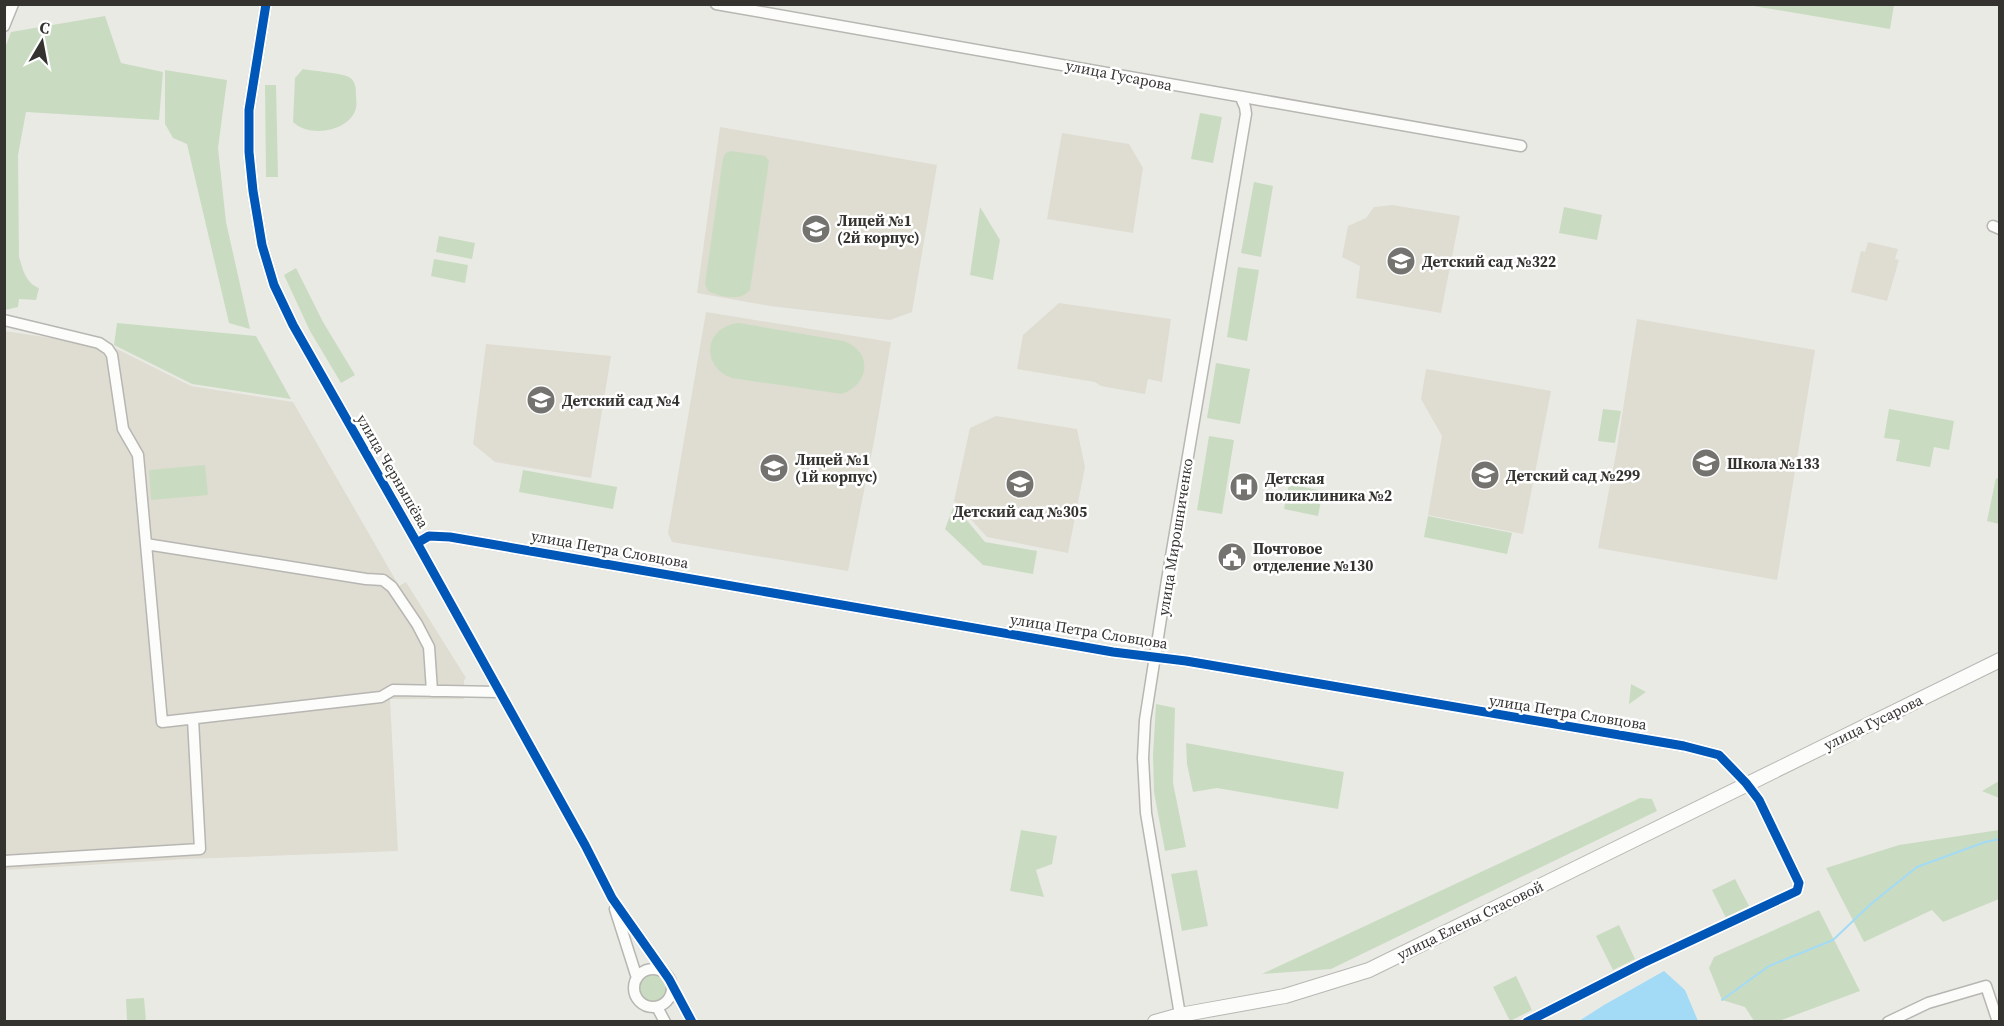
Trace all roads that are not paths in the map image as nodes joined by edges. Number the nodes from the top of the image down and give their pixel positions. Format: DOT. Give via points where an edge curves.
graph roads {
  1 [pos="14,4"];
  2 [pos="266,4"];
  3 [pos="716,4"];
  4 [pos="4,26"];
  5 [pos="1240,98"];
  6 [pos="1521,146"];
  7 [pos="4,320"];
  8 [pos="417,543"];
  9 [pos="146,544"];
  10 [pos="1155,658"];
  11 [pos="2000,660"];
  12 [pos="432,691"];
  13 [pos="498,692"];
  14 [pos="193,719"];
  15 [pos="1746,783"];
  16 [pos="4,861"];
  17 [pos="612,898"];
  18 [pos="637,978"];
  19 [pos="669,979"];
  20 [pos="657,1007"];
  21 [pos="1182,1018"];
  22 [pos="665,1022"];
  23 [pos="692,1022"];
  24 [pos="1155,1022"];
  25 [pos="1527,1022"];
  26 [pos="1888,1022"];
  27 [pos="1998,1022"];
  1 -- 4 [label="street"];
  2 -- 8 [label="street, улица Чернышёва" via="249,110 251,172 262,245 292,325"];
  3 -- 5 [label="street, улица Гусарова"];
  5 -- 6 [label="street, улица Гусарова"];
  5 -- 10 [label="street, улица Мирошниченко" via="1246,114"];
  7 -- 9 [label="street" via="99,343 112,355 123,429 138,454"];
  8 -- 10 [label="street, улица Петра Словцова" via="429,536 450,537"];
  8 -- 13 [label="street, улица Чернышёва"];
  9 -- 12 [label="street" via="383,580 392,587 429,646"];
  9 -- 14 [label="street" via="162,722"];
  10 -- 15 [label="street, улица Петра Словцова" via="1684,747 1719,755"];
  10 -- 21 [label="street, улица Мирошниченко" via="1143,748 1146,813"];
  11 -- 15 [label="main road, улица Гусарова"];
  12 -- 13 [label="street"];
  12 -- 14 [label="street" via="393,690 381,697"];
  13 -- 17 [label="street, улица Чернышёва"];
  14 -- 16 [label="street" via="200,849"];
  15 -- 21 [label="main road, улица Елены Стасовой" via="1369,970 1285,996"];
  15 -- 25 [label="street, улица Петра Словцова" via="1759,800 1799,883 1797,891"];
  17 -- 18 [label="street, улица Чернышёва"];
  17 -- 19 [label="street, улица Чернышёва"];
  18 -- 19 [label="street" via="644,971 659,969"];
  18 -- 20 [label="street, улица Чернышёва" via="637,999 646,1007"];
  19 -- 20 [label="street" via="672,995 665,1005"];
  19 -- 23 [label="street, улица Чернышёва"];
  20 -- 22 [label="street, улица Чернышёва"];
  21 -- 24 [label="main road, улица Елены Стасовой"];
  26 -- 27 [label="street" via="1928,1004 1986,986"];
}
